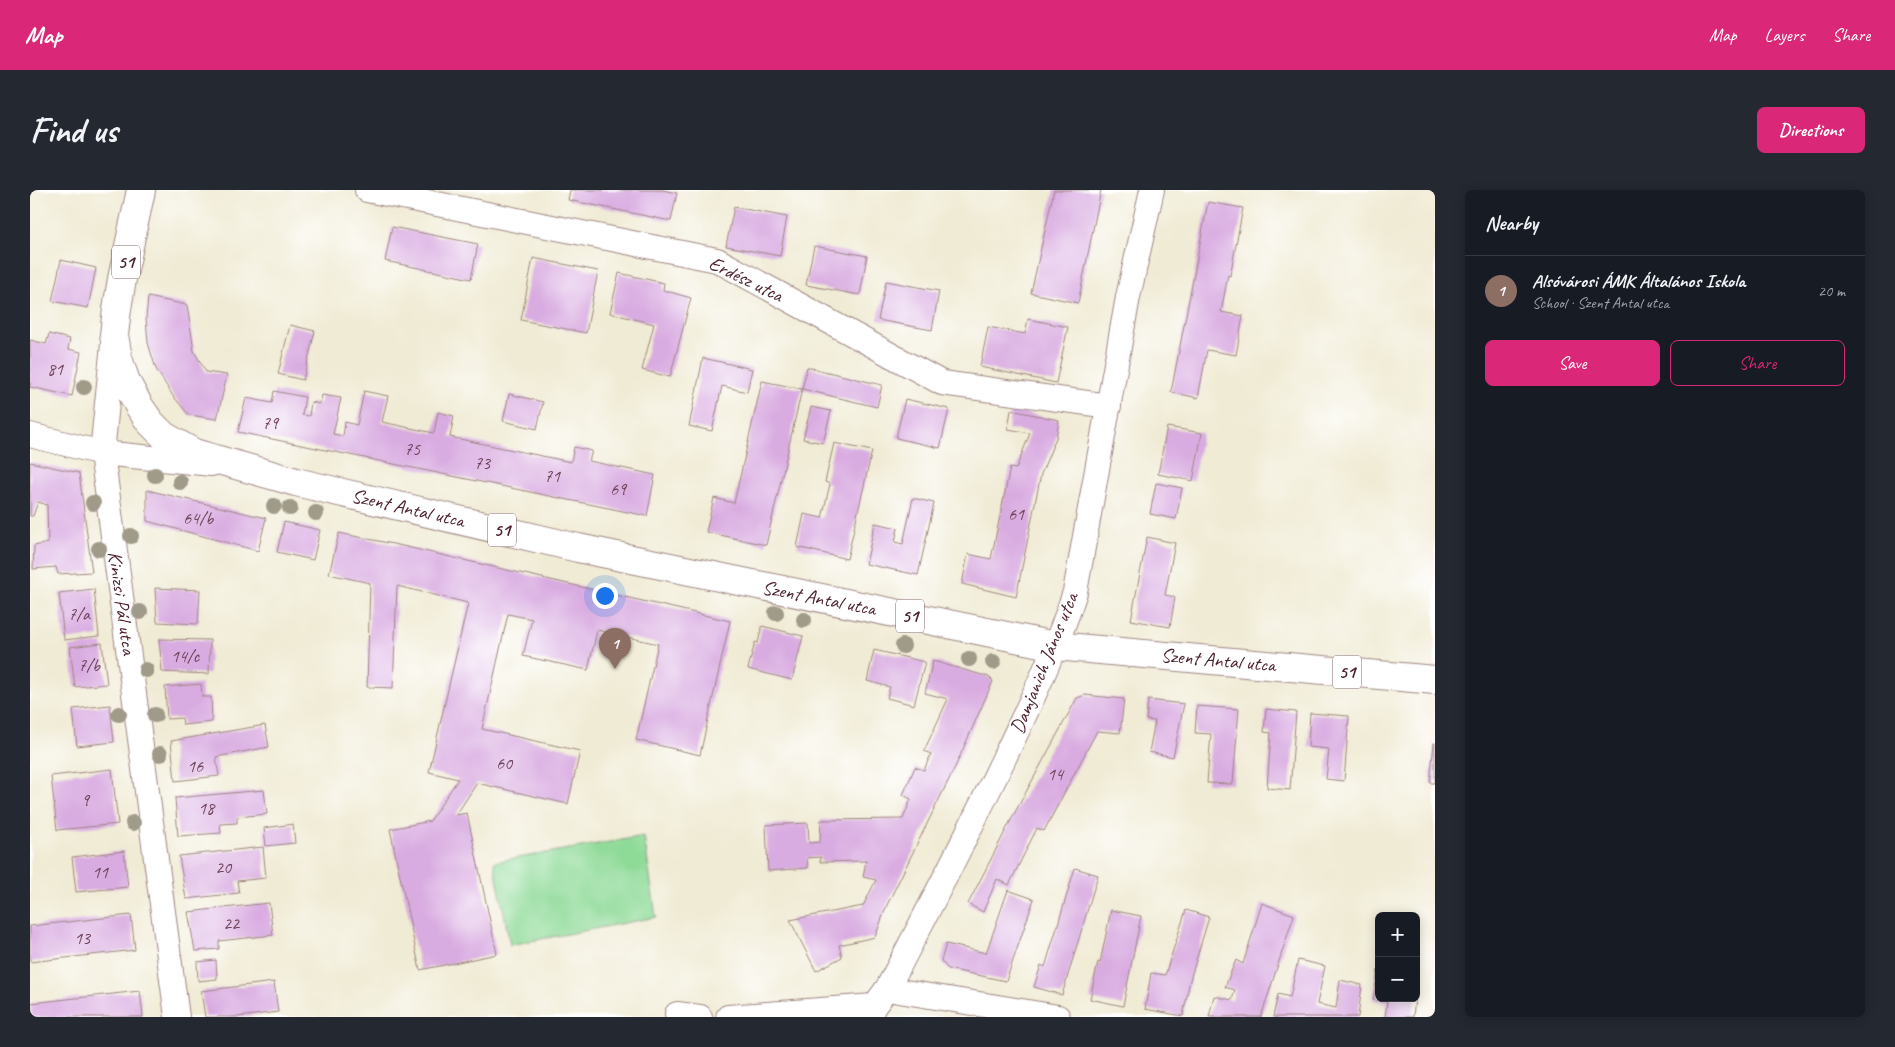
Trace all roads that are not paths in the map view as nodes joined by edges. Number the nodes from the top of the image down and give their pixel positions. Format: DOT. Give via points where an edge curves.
graph roads {
  1 [pos="142,190"];
  2 [pos="366,190"];
  3 [pos="1152,190"];
  4 [pos="114,335"];
  5 [pos="1109,406"];
  6 [pos="30,435"];
  7 [pos="102,453"];
  8 [pos="241,467"];
  9 [pos="1055,646"];
  10 [pos="1435,680"];
  11 [pos="877,1004"];
  12 [pos="676,1014"];
  13 [pos="177,1017"];
  14 [pos="700,1017"];
  15 [pos="728,1017"];
  16 [pos="1058,1017"];
  1 -- 4 [label="main road, Kinizsi Pál utca / 51" via="122,279"];
  2 -- 5 [label="street, Erdész utca" via="717,260 942,383"];
  3 -- 5 [label="street, Damjanich János utca"];
  4 -- 7 [label="street, Kinizsi Pál utca"];
  4 -- 8 [label="main road, Szent Antal utca / 51" via="126,382 150,422 164,436 194,453"];
  5 -- 9 [label="street, Damjanich János utca" via="1075,592"];
  6 -- 7 [label="street, Szent Antal utca"];
  7 -- 8 [label="street, Szent Antal utca"];
  7 -- 13 [label="street, Kinizsi Pál utca"];
  8 -- 9 [label="main road, Szent Antal utca / 51" via="578,548"];
  9 -- 10 [label="main road, Szent Antal utca / 51"];
  9 -- 11 [label="street, Damjanich János utca" via="969,833"];
  11 -- 15 [label="street"];
  11 -- 16 [label="street"];
  12 -- 14 [label="street"];
}
